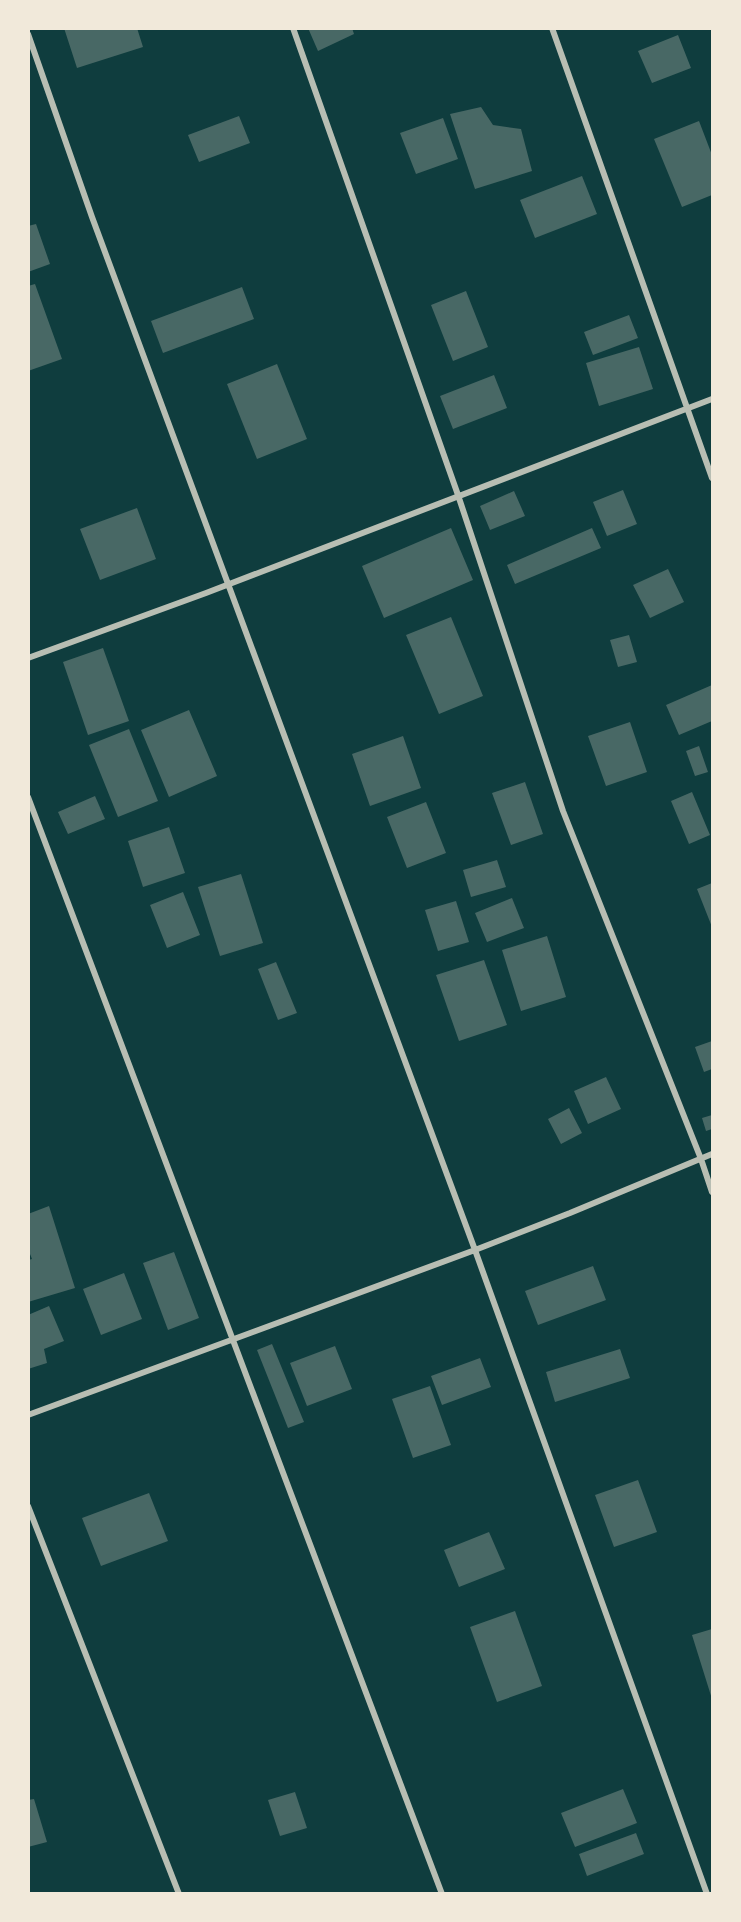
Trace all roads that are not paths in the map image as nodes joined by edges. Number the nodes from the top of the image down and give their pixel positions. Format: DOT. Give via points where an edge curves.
graph roads {
  1 [pos="293,28"];
  2 [pos="552,28"];
  3 [pos="28,34"];
  4 [pos="712,399"];
  5 [pos="687,408"];
  6 [pos="712,478"];
  7 [pos="458,495"];
  8 [pos="227,585"];
  9 [pos="28,658"];
  10 [pos="28,797"];
  11 [pos="712,1154"];
  12 [pos="701,1159"];
  13 [pos="712,1192"];
  14 [pos="475,1250"];
  15 [pos="234,1340"];
  16 [pos="28,1415"];
  17 [pos="28,1506"];
  18 [pos="179,1893"];
  19 [pos="442,1893"];
  20 [pos="707,1893"];
  1 -- 7 [label="street"];
  2 -- 5 [label="street"];
  3 -- 8 [label="street"];
  4 -- 5 [label="street"];
  5 -- 6 [label="street"];
  5 -- 7 [label="street"];
  7 -- 8 [label="street"];
  7 -- 12 [label="street" via="563,811"];
  8 -- 9 [label="street"];
  8 -- 14 [label="street"];
  10 -- 15 [label="street"];
  11 -- 12 [label="street"];
  12 -- 13 [label="street"];
  12 -- 14 [label="street"];
  14 -- 15 [label="street"];
  14 -- 20 [label="street"];
  15 -- 16 [label="street"];
  15 -- 19 [label="street"];
  17 -- 18 [label="street"];
}
